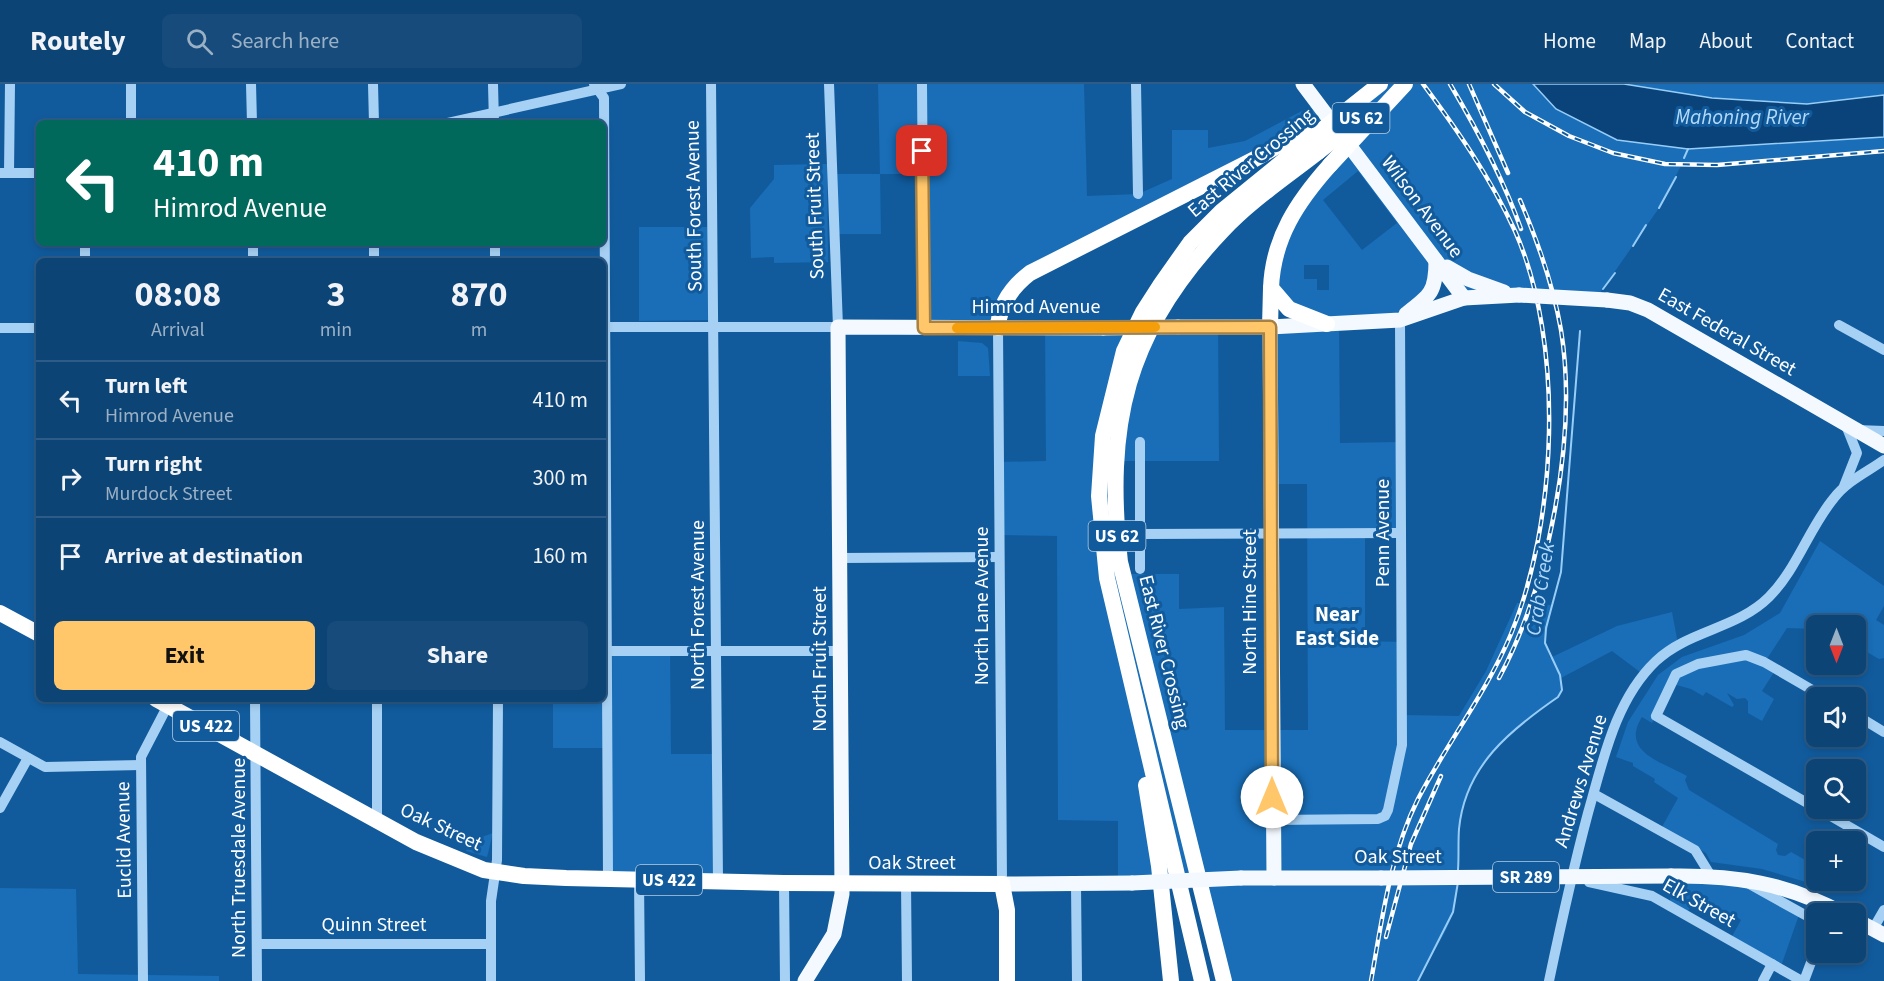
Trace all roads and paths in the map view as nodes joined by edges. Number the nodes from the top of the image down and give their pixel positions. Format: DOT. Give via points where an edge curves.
graph roads {
  1 [pos="10,84"];
  2 [pos="131,84"];
  3 [pos="251,84"];
  4 [pos="373,84"];
  5 [pos="493,84"];
  6 [pos="621,84"];
  7 [pos="711,84"];
  8 [pos="829,84"];
  9 [pos="922,84"];
  10 [pos="1136,84"];
  11 [pos="1303,84"];
  12 [pos="1380,84"];
  13 [pos="1404,84"];
  14 [pos="596,87"];
  15 [pos="494,118"];
  16 [pos="131,120"];
  17 [pos="252,120"];
  18 [pos="374,120"];
  19 [pos="476,120"];
  20 [pos="604,120"];
  21 [pos="1310,142"];
  22 [pos="5,172"];
  23 [pos="36,173"];
  24 [pos="1138,194"];
  25 [pos="1436,261"];
  26 [pos="1271,288"];
  27 [pos="1514,295"];
  28 [pos="1464,298"];
  29 [pos="1400,320"];
  30 [pos="1327,324"];
  31 [pos="1839,325"];
  32 [pos="606,327"];
  33 [pos="713,327"];
  34 [pos="838,327"];
  35 [pos="1270,327"];
  36 [pos="0,328"];
  37 [pos="36,328"];
  38 [pos="924,328"];
  39 [pos="998,328"];
  40 [pos="1884,350"];
  41 [pos="1850,426"];
  42 [pos="1884,431"];
  43 [pos="1140,442"];
  44 [pos="1884,446"];
  45 [pos="1884,460"];
  46 [pos="1844,486"];
  47 [pos="1401,533"];
  48 [pos="1140,534"];
  49 [pos="1270,534"];
  50 [pos="999,557"];
  51 [pos="840,558"];
  52 [pos="1140,569"];
  53 [pos="0,613"];
  54 [pos="36,632"];
  55 [pos="606,651"];
  56 [pos="716,651"];
  57 [pos="840,651"];
  58 [pos="1127,663"];
  59 [pos="1807,687"];
  60 [pos="162,702"];
  61 [pos="255,702"];
  62 [pos="376,702"];
  63 [pos="498,702"];
  64 [pos="1866,721"];
  65 [pos="1884,732"];
  66 [pos="0,742"];
  67 [pos="256,753"];
  68 [pos="28,758"];
  69 [pos="141,765"];
  70 [pos="1594,794"];
  71 [pos="1806,802"];
  72 [pos="0,808"];
  73 [pos="1836,819"];
  74 [pos="1272,820"];
  75 [pos="377,821"];
  76 [pos="1884,847"];
  77 [pos="496,872"];
  78 [pos="1711,876"];
  79 [pos="609,878"];
  80 [pos="1274,878"];
  81 [pos="1739,878"];
  82 [pos="639,879"];
  83 [pos="1570,880"];
  84 [pos="718,882"];
  85 [pos="784,883"];
  86 [pos="842,883"];
  87 [pos="906,883"];
  88 [pos="1002,884"];
  89 [pos="1076,885"];
  90 [pos="1818,903"];
  91 [pos="1884,910"];
  92 [pos="1806,915"];
  93 [pos="1879,932"];
  94 [pos="257,944"];
  95 [pos="490,944"];
  96 [pos="1810,963"];
  97 [pos="1772,964"];
  98 [pos="143,981"];
  99 [pos="257,981"];
  100 [pos="491,981"];
  101 [pos="640,981"];
  102 [pos="785,981"];
  103 [pos="805,981"];
  104 [pos="907,981"];
  105 [pos="997,981"];
  106 [pos="1007,981"];
  107 [pos="1077,981"];
  108 [pos="1171,981"];
  109 [pos="1202,981"];
  110 [pos="1224,981"];
  111 [pos="1549,981"];
  112 [pos="1763,981"];
  113 [pos="1803,981"];
  1 -- 22 [label="street"];
  2 -- 16 [label="street"];
  3 -- 17 [label="street"];
  4 -- 18 [label="street"];
  5 -- 15 [label="street"];
  6 -- 14 [label="street"];
  7 -- 33 [label="street, South Forest Avenue"];
  8 -- 34 [label="street, South Fruit Street"];
  9 -- 38 [label="street"];
  10 -- 24 [label="street"];
  11 -- 25 [label="main road, Wilson Avenue"];
  12 -- 21 [label="highway, bridge"];
  13 -- 21 [label="highway, East River Crossing / US 62, bridge"];
  13 -- 26 [label="highway, bridge" via="1305,193 1287,221 1275,253"];
  14 -- 15 [label="street"];
  14 -- 20 [label="street" via="604,98"];
  15 -- 19 [label="street"];
  21 -- 39 [label="highway" via="1253,160 1030,273 1007,296"];
  21 -- 58 [label="highway, East River Crossing / US 62" via="1222,211 1190,243 1143,312 1122,357 1103,436 1099,496 1107,578"];
  21 -- 110 [label="highway, East River Crossing / US 62" via="1224,229 1171,292 1146,337 1128,383 1116,437 1115,518 1120,562"];
  22 -- 23 [label="street"];
  25 -- 27 [label="main road" via="1465,278"];
  25 -- 28 [label="main road, Wilson Avenue"];
  25 -- 29 [label="main road" via="1432,292"];
  26 -- 30 [label="highway" via="1289,309"];
  26 -- 35 [label="highway"];
  27 -- 28 [label="main road, East Federal Street"];
  27 -- 41 [label="main road, East Federal Street, bridge" via="1607,300 1648,310"];
  28 -- 29 [label="main road, Himrod Avenue"];
  29 -- 30 [label="main road, Himrod Avenue"];
  29 -- 47 [label="street, Penn Avenue"];
  30 -- 35 [label="main road, Himrod Avenue"];
  31 -- 40 [label="street"];
  32 -- 33 [label="street, Himrod Avenue"];
  33 -- 34 [label="street, Himrod Avenue"];
  33 -- 56 [label="street, North Forest Avenue"];
  34 -- 38 [label="main road, Himrod Avenue"];
  34 -- 51 [label="main road, North Fruit Street"];
  35 -- 39 [label="main road, Himrod Avenue, bridge"];
  35 -- 49 [label="main road, North Hine Street"];
  36 -- 37 [label="street"];
  38 -- 39 [label="main road, Himrod Avenue"];
  39 -- 50 [label="street, North Lane Avenue"];
  41 -- 42 [label="street"];
  41 -- 44 [label="main road, East Federal Street"];
  41 -- 46 [label="street" via="1857,453"];
  43 -- 48 [label="street"];
  45 -- 46 [label="street, Andrews Avenue"];
  46 -- 70 [label="street, Andrews Avenue" via="1769,597 1737,620 1678,644 1650,667 1613,728"];
  47 -- 49 [label="street"];
  47 -- 74 [label="street, Penn Avenue" via="1402,745 1385,816"];
  48 -- 49 [label="street"];
  48 -- 52 [label="street"];
  49 -- 74 [label="main road, North Hine Street"];
  50 -- 51 [label="street"];
  50 -- 88 [label="street, North Lane Avenue"];
  51 -- 57 [label="main road, North Fruit Street"];
  53 -- 54 [label="highway"];
  55 -- 56 [label="street"];
  55 -- 79 [label="street"];
  56 -- 57 [label="street"];
  56 -- 84 [label="street, North Forest Avenue"];
  57 -- 86 [label="main road, North Fruit Street"];
  58 -- 108 [label="highway" via="1159,866"];
  58 -- 109 [label="highway, East River Crossing / US 62"];
  59 -- 71 [label="street" via="1764,662 1738,656 1698,664 1676,674 1656,716"];
  60 -- 67 [label="highway, Oak Street / US 422"];
  60 -- 69 [label="street, Euclid Avenue"];
  61 -- 67 [label="street, North Truesdale Avenue"];
  62 -- 75 [label="street"];
  63 -- 77 [label="street"];
  64 -- 65 [label="street"];
  66 -- 68 [label="street"];
  67 -- 75 [label="highway, Oak Street / US 422"];
  67 -- 94 [label="street, North Truesdale Avenue"];
  68 -- 69 [label="street" via="45,767"];
  68 -- 72 [label="street"];
  69 -- 98 [label="street, Euclid Avenue"];
  70 -- 78 [label="street" via="1695,850"];
  70 -- 83 [label="street, Andrews Avenue"];
  73 -- 76 [label="street"];
  74 -- 80 [label="main road, North Hine Street"];
  75 -- 77 [label="highway, Oak Street / US 422" via="462,862"];
  77 -- 79 [label="highway, Oak Street / US 422"];
  77 -- 95 [label="street"];
  78 -- 80 [label="main road, Oak Street / SR 289, bridge"];
  78 -- 81 [label="main road, SR 289"];
  79 -- 82 [label="highway, Oak Street / US 422"];
  80 -- 89 [label="main road, Oak Street / SR 289, bridge"];
  81 -- 90 [label="main road, SR 289" via="1783,888"];
  81 -- 92 [label="street"];
  82 -- 84 [label="highway, Oak Street / US 422"];
  82 -- 101 [label="street"];
  83 -- 97 [label="street, Elk Street" via="1652,896"];
  83 -- 111 [label="street, Andrews Avenue"];
  84 -- 85 [label="highway, Oak Street / US 422"];
  85 -- 86 [label="highway, Oak Street / US 422"];
  85 -- 102 [label="street"];
  86 -- 87 [label="highway, Oak Street / US 422"];
  86 -- 103 [label="main road, North Fruit Street" via="834,934"];
  87 -- 88 [label="highway, Oak Street / US 422"];
  87 -- 104 [label="street"];
  88 -- 89 [label="main road, Oak Street / SR 289"];
  88 -- 105 [label="highway"];
  88 -- 106 [label="highway" via="1007,910"];
  89 -- 107 [label="street"];
  91 -- 93 [label="street"];
  94 -- 95 [label="street, Quinn Street"];
  94 -- 99 [label="street, North Truesdale Avenue"];
  95 -- 100 [label="street"];
  96 -- 113 [label="street"];
  97 -- 112 [label="street"];
  97 -- 113 [label="street, Elk Street"];
}
